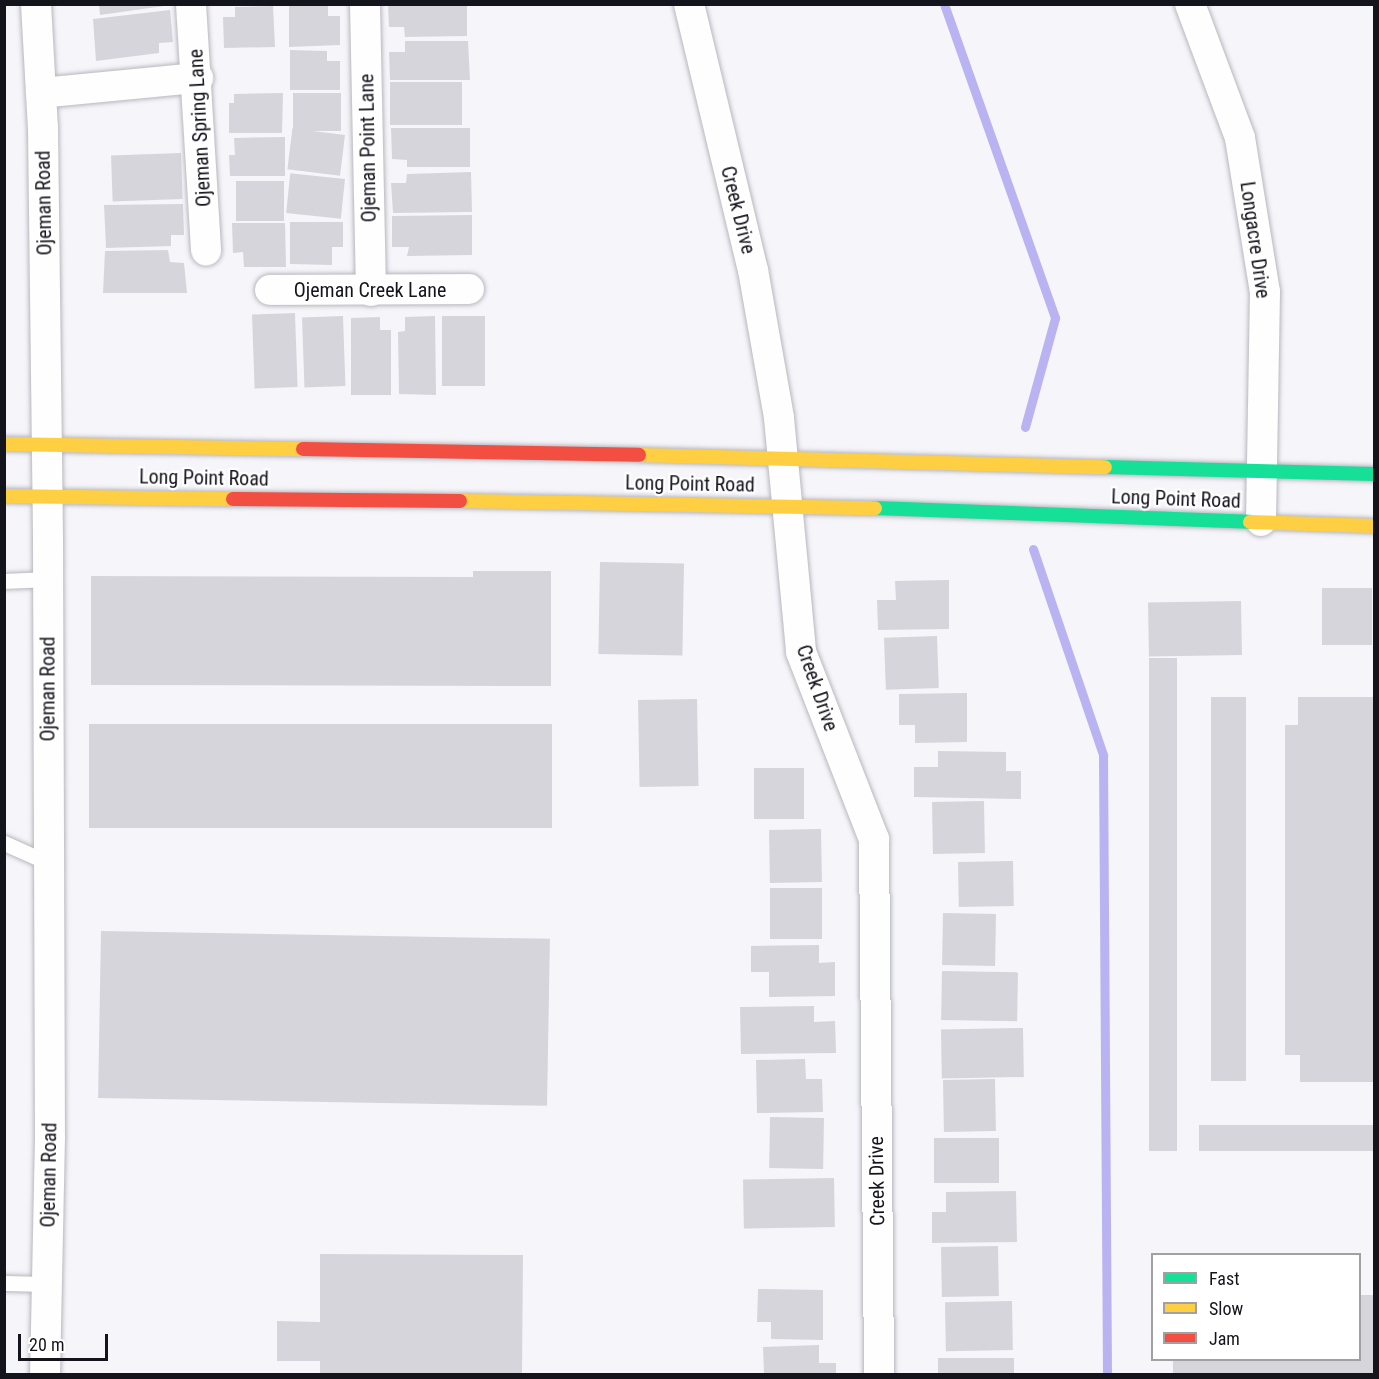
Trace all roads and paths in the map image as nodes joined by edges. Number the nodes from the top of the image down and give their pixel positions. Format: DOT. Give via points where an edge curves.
graph roads {
  1 [pos="36,4"];
  2 [pos="191,4"];
  3 [pos="364,4"];
  4 [pos="688,4"];
  5 [pos="1190,4"];
  6 [pos="198,78"];
  7 [pos="41,93"];
  8 [pos="206,251"];
  9 [pos="469,289"];
  10 [pos="270,290"];
  11 [pos="371,291"];
  12 [pos="4,444"];
  13 [pos="45,444"];
  14 [pos="782,458"];
  15 [pos="1262,470"];
  16 [pos="1374,474"];
  17 [pos="46,495"];
  18 [pos="4,496"];
  19 [pos="786,505"];
  20 [pos="1261,521"];
  21 [pos="1374,526"];
  22 [pos="48,579"];
  23 [pos="4,581"];
  24 [pos="4,843"];
  25 [pos="49,863"];
  26 [pos="4,1283"];
  27 [pos="47,1284"];
  28 [pos="45,1374"];
  29 [pos="879,1374"];
  1 -- 7 [label="street, Ojeman Road"];
  2 -- 6 [label="street, Ojeman Spring Lane"];
  3 -- 11 [label="street, Ojeman Point Lane"];
  4 -- 14 [label="street, Creek Drive" via="753,270 779,418"];
  5 -- 15 [label="street, Longacre Drive" via="1240,138 1263,280"];
  6 -- 7 [label="street"];
  6 -- 8 [label="street, Ojeman Spring Lane"];
  7 -- 13 [label="street, Ojeman Road"];
  9 -- 11 [label="street, Ojeman Creek Lane"];
  10 -- 11 [label="street, Ojeman Creek Lane"];
  12 -- 13 [label="main road, Long Point Road"];
  13 -- 14 [label="main road, Long Point Road"];
  13 -- 17 [label="street, Ojeman Road"];
  14 -- 15 [label="main road, Long Point Road"];
  14 -- 19 [label="street, Creek Drive"];
  15 -- 16 [label="main road, Long Point Road"];
  15 -- 20 [label="street, Longacre Drive"];
  17 -- 18 [label="main road, Long Point Road"];
  17 -- 19 [label="main road, Long Point Road"];
  17 -- 22 [label="street, Ojeman Road"];
  19 -- 20 [label="main road, Long Point Road"];
  19 -- 29 [label="street, Creek Drive" via="801,651 874,839"];
  20 -- 21 [label="main road, Long Point Road"];
  22 -- 23 [label="lane"];
  22 -- 25 [label="street, Ojeman Road"];
  24 -- 25 [label="lane"];
  25 -- 27 [label="street, Ojeman Road"];
  26 -- 27 [label="lane"];
  27 -- 28 [label="street, Ojeman Road"];
}
